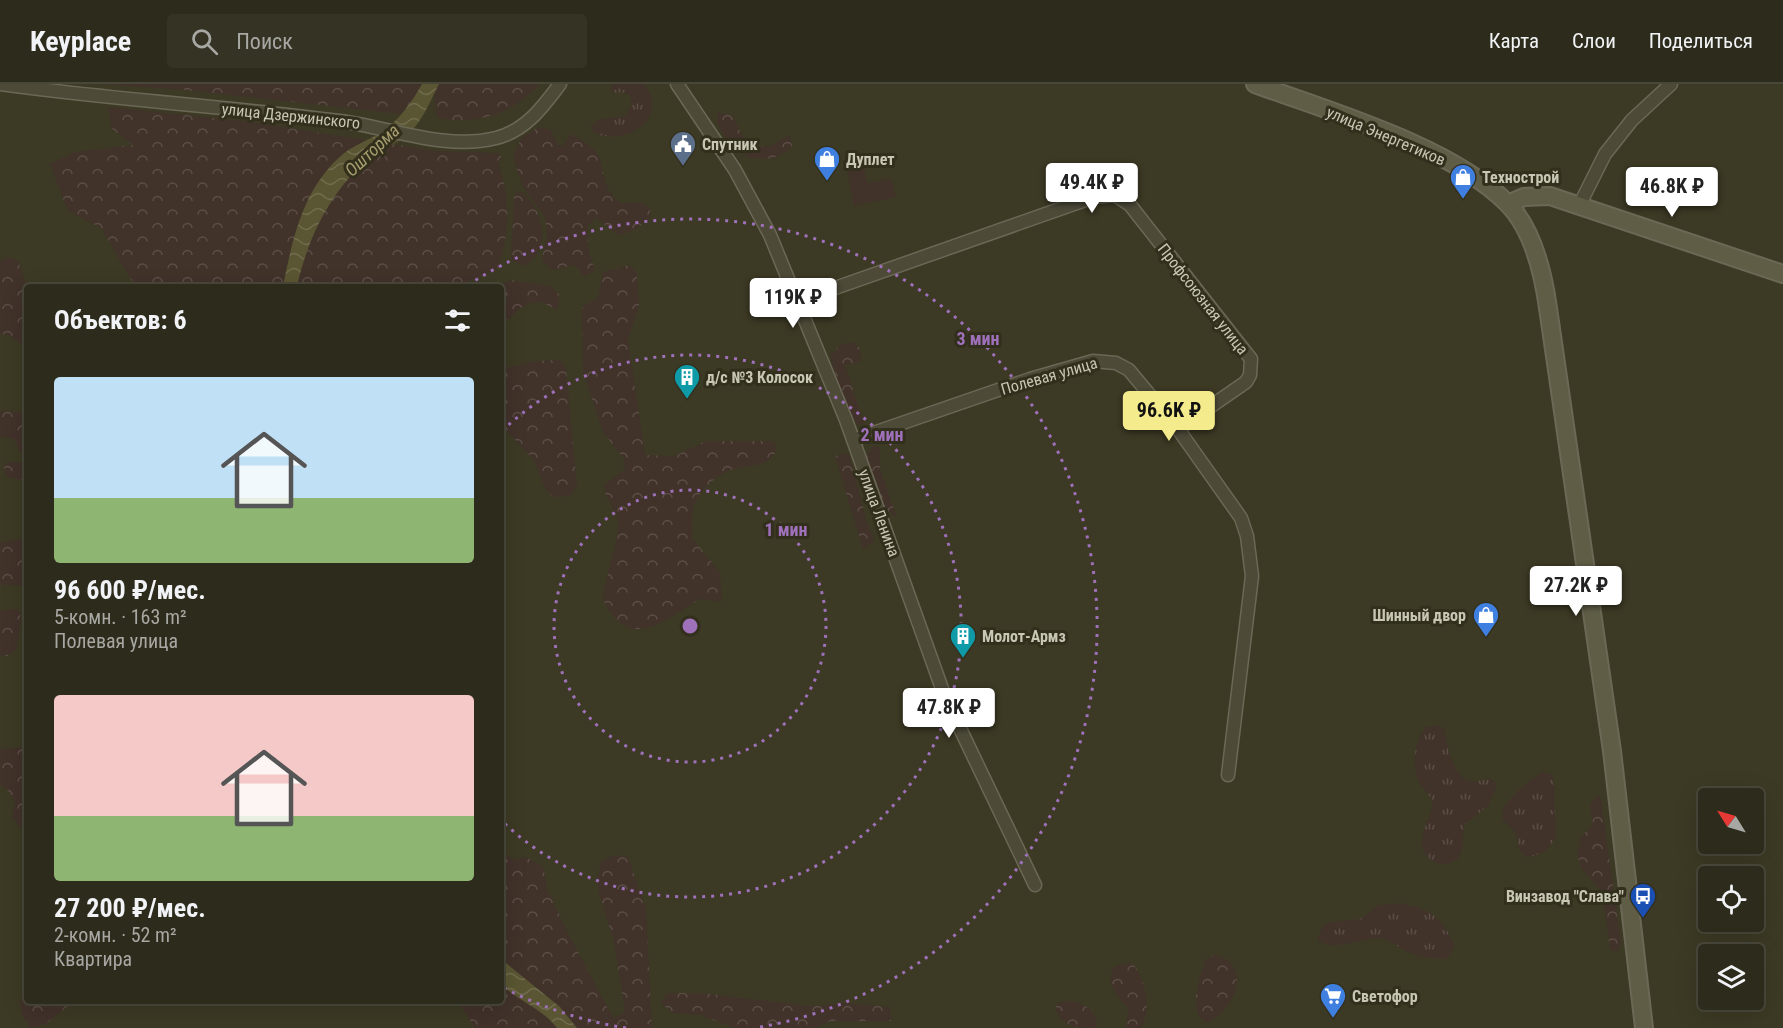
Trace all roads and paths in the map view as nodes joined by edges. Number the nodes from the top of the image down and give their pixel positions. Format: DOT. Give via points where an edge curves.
graph roads {
  1 [pos="0,84"];
  2 [pos="560,84"];
  3 [pos="677,84"];
  4 [pos="1256,84"];
  5 [pos="1671,84"];
  6 [pos="1508,204"];
  7 [pos="1579,206"];
  8 [pos="1783,274"];
  9 [pos="798,301"];
  10 [pos="1178,429"];
  11 [pos="853,440"];
  12 [pos="1228,775"];
  13 [pos="1035,885"];
  14 [pos="1644,1028"];
  1 -- 2 [label="street, улица Дзержинского" via="371,125 439,140 473,141 510,133 536,115"];
  3 -- 9 [label="street, улица Ленина" via="735,170 770,235"];
  4 -- 6 [label="main road, улица Энергетиков" via="1365,124 1437,156 1471,175"];
  5 -- 7 [label="street" via="1632,120 1605,154"];
  6 -- 7 [label="main road" via="1537,195"];
  6 -- 14 [label="main road, улица Энергетиков" via="1527,231 1545,286 1612,751"];
  7 -- 8 [label="main road"];
  9 -- 10 [label="street, Профсоюзная улица" via="1094,197 1115,195 1130,205 1251,359 1246,382"];
  9 -- 11 [label="street, улица Ленина"];
  10 -- 11 [label="street, Полевая улица" via="1129,370 1116,363 1093,361"];
  10 -- 12 [label="street, Полевая улица" via="1241,518 1251,557"];
  11 -- 13 [label="street, улица Ленина" via="945,697"];
}
